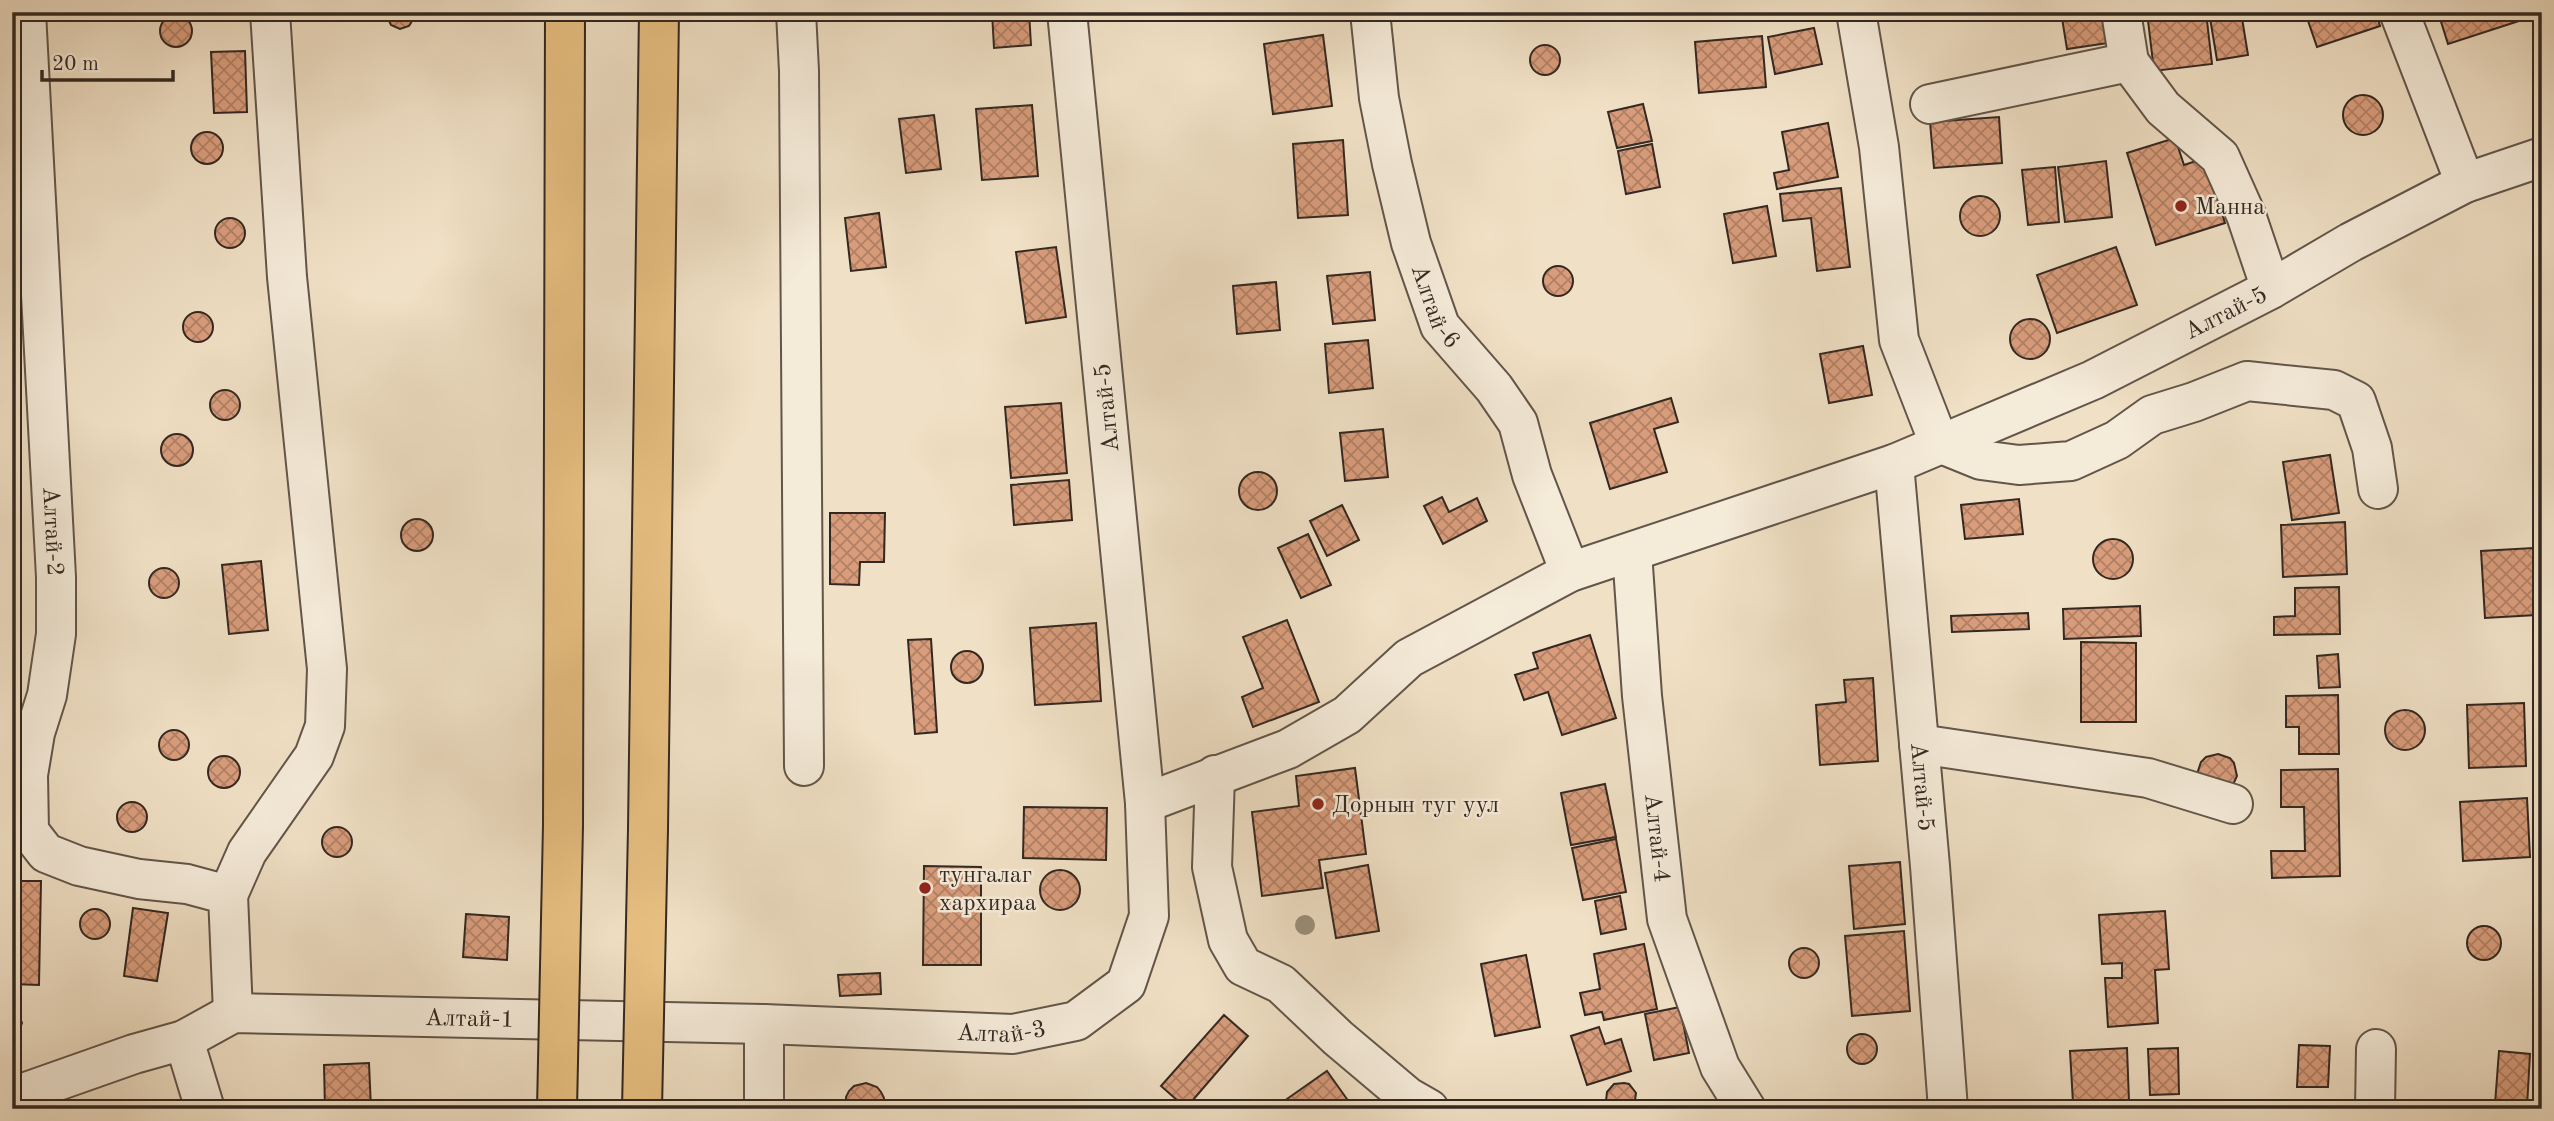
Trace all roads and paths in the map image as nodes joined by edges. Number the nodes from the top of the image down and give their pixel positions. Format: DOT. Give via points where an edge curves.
graph roads {
  1 [pos="26,12"];
  2 [pos="270,12"];
  3 [pos="565,12"];
  4 [pos="659,12"];
  5 [pos="796,12"];
  6 [pos="1067,12"];
  7 [pos="1370,12"];
  8 [pos="1857,12"];
  9 [pos="2121,12"];
  10 [pos="2399,12"];
  11 [pos="2129,62"];
  12 [pos="1930,104"];
  13 [pos="2542,157"];
  14 [pos="2465,183"];
  15 [pos="2271,289"];
  16 [pos="1939,443"];
  17 [pos="1894,464"];
  18 [pos="2378,489"];
  19 [pos="1632,552"];
  20 [pos="1570,572"];
  21 [pos="1919,744"];
  22 [pos="803,766"];
  23 [pos="1215,775"];
  24 [pos="1144,803"];
  25 [pos="2232,804"];
  26 [pos="228,895"];
  27 [pos="233,1013"];
  28 [pos="764,1024"];
  29 [pos="184,1040"];
  30 [pos="2376,1049"];
  31 [pos="12,1097"];
  32 [pos="205,1109"];
  33 [pos="557,1109"];
  34 [pos="642,1109"];
  35 [pos="764,1109"];
  36 [pos="1429,1109"];
  37 [pos="1746,1109"];
  38 [pos="1948,1109"];
  39 [pos="2375,1109"];
  1 -- 26 [label="street, Алтай-2" via="56,577 56,634 28,775 29,831 46,853 79,866"];
  2 -- 26 [label="street" via="287,277 327,669 325,726 314,756 247,852"];
  3 -- 33 [label="main road, bridge" via="563,825"];
  4 -- 34 [label="main road, bridge"];
  5 -- 22 [label="street"];
  6 -- 24 [label="street, Алтай-5"];
  7 -- 20 [label="street, Алтай-6" via="1392,164 1411,243 1440,326 1494,388 1518,424 1532,475"];
  8 -- 16 [label="street" via="1879,147 1899,340"];
  9 -- 11 [label="street"];
  10 -- 14 [label="street"];
  11 -- 12 [label="street"];
  11 -- 15 [label="street" via="2163,108 2220,156"];
  13 -- 14 [label="street, Алтай-5"];
  14 -- 15 [label="street, Алтай-5"];
  15 -- 16 [label="street, Алтай-5" via="2093,380"];
  16 -- 17 [label="street"];
  16 -- 18 [label="street" via="1981,460 2019,465 2071,461 2117,440 2152,415 2247,381 2321,388 2356,401 2372,448"];
  17 -- 19 [label="street"];
  17 -- 21 [label="street, Алтай-5"];
  19 -- 20 [label="street"];
  19 -- 37 [label="street, Алтай-4" via="1642,696 1667,919 1720,1067"];
  20 -- 23 [label="street" via="1409,657 1347,715 1288,749"];
  21 -- 25 [label="street" via="2148,778"];
  21 -- 38 [label="street, Алтай-5"];
  23 -- 24 [label="street"];
  23 -- 36 [label="street" via="1212,867 1228,940 1243,967 1281,984 1408,1097"];
  24 -- 28 [label="street, Алтай-3" via="1149,916 1126,984 1076,1021 1013,1034"];
  26 -- 27 [label="street"];
  27 -- 28 [label="street, Алтай-1"];
  27 -- 29 [label="street"];
  28 -- 35 [label="street"];
  29 -- 31 [label="street"];
  29 -- 32 [label="street"];
  30 -- 39 [label="street"];
}
